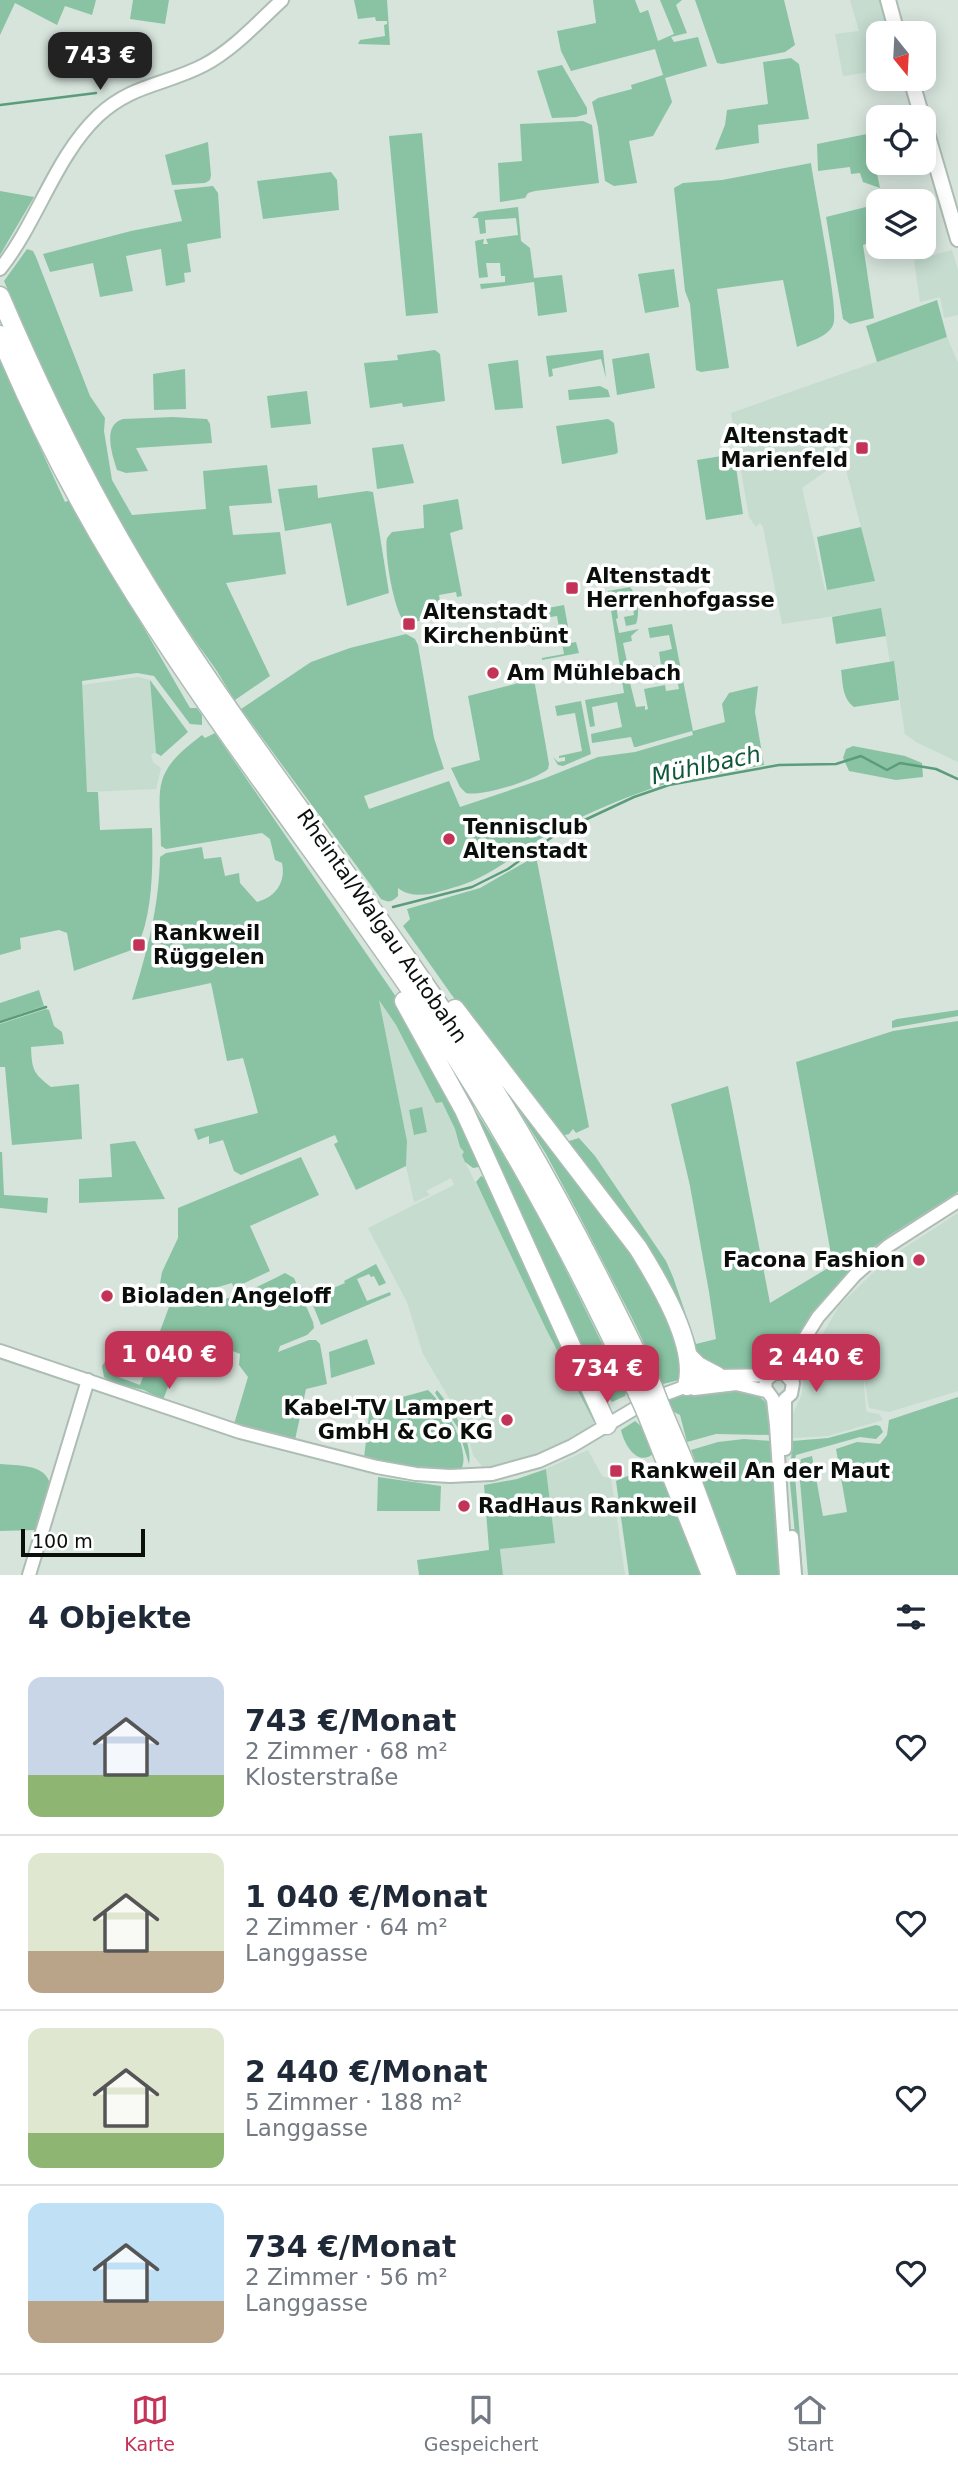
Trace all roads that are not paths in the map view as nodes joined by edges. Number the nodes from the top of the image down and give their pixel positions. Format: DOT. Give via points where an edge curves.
graph roads {
  1 [pos="282,0"];
  2 [pos="888,0"];
  3 [pos="894,21"];
  4 [pos="936,164"];
  5 [pos="958,239"];
  6 [pos="0,269"];
  7 [pos="0,296"];
  8 [pos="0,335"];
  9 [pos="224,716"];
  10 [pos="368,930"];
  11 [pos="398,945"];
  12 [pos="958,1201"];
  13 [pos="830,1304"];
  14 [pos="0,1351"];
  15 [pos="688,1356"];
  16 [pos="802,1358"];
  17 [pos="773,1374"];
  18 [pos="717,1376"];
  19 [pos="88,1380"];
  20 [pos="792,1380"];
  21 [pos="687,1386"];
  22 [pos="645,1391"];
  23 [pos="775,1396"];
  24 [pos="607,1425"];
  25 [pos="781,1426"];
  26 [pos="781,1450"];
  27 [pos="672,1454"];
  28 [pos="29,1575"];
  29 [pos="711,1575"];
  30 [pos="727,1575"];
  31 [pos="786,1575"];
  32 [pos="795,1575"];
  1 -- 6 [label="main road" via="212,61 137,90 100,114 75,145"];
  2 -- 3 [label="main road"];
  4 -- 5 [label="main road"];
  7 -- 9 [label="highway, Rheintal/Walgau Autobahn" via="101,508"];
  8 -- 9 [label="highway, Rheintal/Walgau Autobahn" via="88,516 155,627"];
  9 -- 10 [label="highway, Rheintal/Walgau Autobahn"];
  9 -- 11 [label="highway, Rheintal/Walgau Autobahn"];
  10 -- 22 [label="highway, Rheintal/Walgau Autobahn" via="440,1034 521,1166"];
  10 -- 24 [label="highway" via="376,954 464,1110"];
  11 -- 15 [label="highway" via="418,961 638,1248 661,1286"];
  11 -- 22 [label="highway, Rheintal/Walgau Autobahn" via="537,1162 599,1275"];
  12 -- 13 [label="main road" via="888,1246"];
  13 -- 16 [label="main road"];
  13 -- 17 [label="main road" via="793,1357"];
  14 -- 19 [label="main road"];
  15 -- 18 [label="highway"];
  15 -- 21 [label="highway"];
  16 -- 20 [label="main road"];
  16 -- 25 [label="main road" via="800,1391"];
  17 -- 18 [label="main road"];
  17 -- 20 [label="main road" via="784,1373"];
  17 -- 23 [label="main road" via="765,1384"];
  18 -- 21 [label="main road"];
  19 -- 24 [label="main road" via="240,1432 428,1475 475,1476 514,1469 550,1457"];
  19 -- 28 [label="main road"];
  20 -- 23 [label="main road" via="793,1391"];
  21 -- 23 [label="main road" via="736,1384"];
  21 -- 24 [label="main road" via="649,1400"];
  22 -- 27 [label="highway, Rheintal/Walgau Autobahn, bridge"];
  23 -- 25 [label="main road"];
  25 -- 26 [label="main road"];
  26 -- 31 [label="main road"];
  26 -- 32 [label="main road"];
  27 -- 29 [label="highway, Rheintal/Walgau Autobahn"];
  27 -- 30 [label="highway, Rheintal/Walgau Autobahn"];
}
